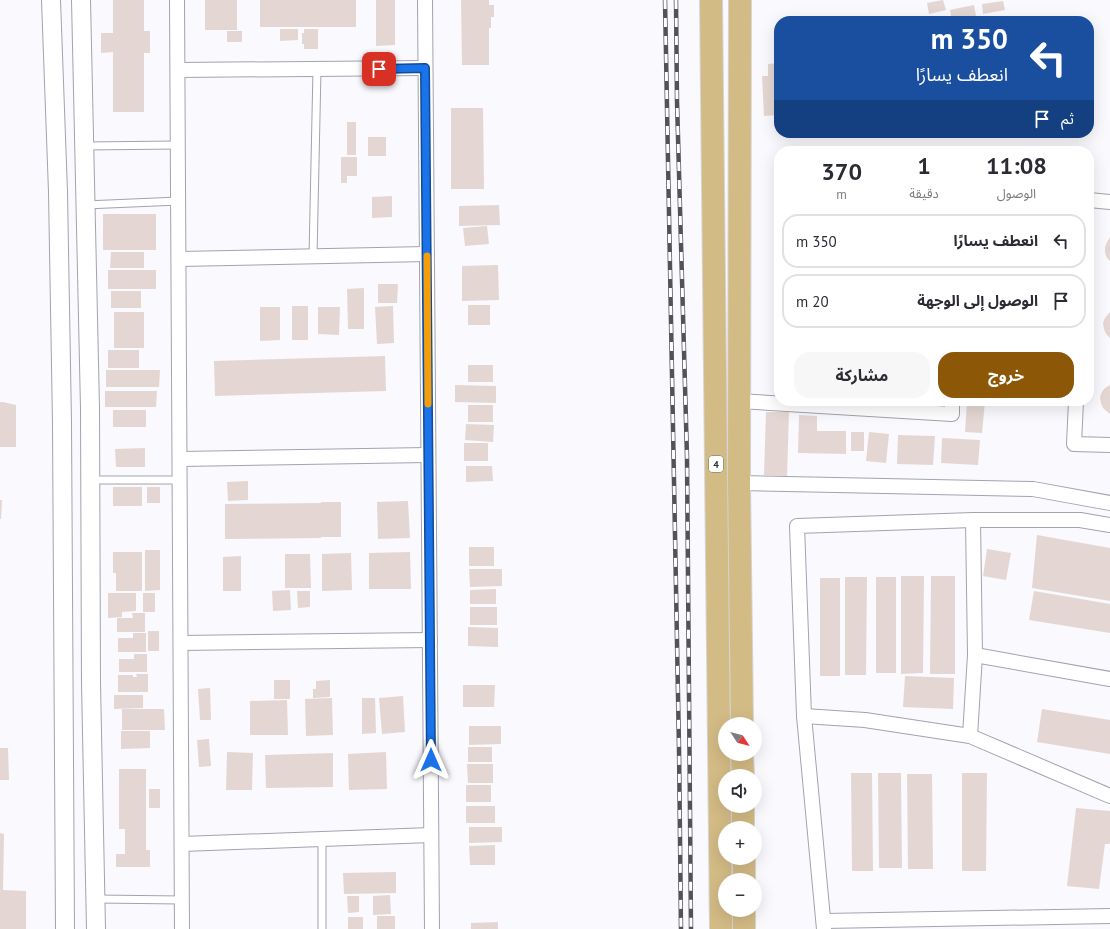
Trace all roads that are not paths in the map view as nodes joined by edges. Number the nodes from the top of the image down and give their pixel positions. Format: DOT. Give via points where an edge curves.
graph roads {
  1 [pos="51,0"];
  2 [pos="81,0"];
  3 [pos="178,0"];
  4 [pos="425,0"];
  5 [pos="711,0"];
  6 [pos="740,0"];
  7 [pos="425,68"];
  8 [pos="317,69"];
  9 [pos="178,70"];
  10 [pos="178,145"];
  11 [pos="84,146"];
  12 [pos="1094,200"];
  13 [pos="178,201"];
  14 [pos="1110,202"];
  15 [pos="85,205"];
  16 [pos="427,254"];
  17 [pos="313,256"];
  18 [pos="179,259"];
  19 [pos="739,402"];
  20 [pos="774,404"];
  21 [pos="810,406"];
  22 [pos="952,406"];
  23 [pos="1076,406"];
  24 [pos="1110,445"];
  25 [pos="428,455"];
  26 [pos="180,459"];
  27 [pos="90,480"];
  28 [pos="180,480"];
  29 [pos="739,483"];
  30 [pos="1110,503"];
  31 [pos="973,520"];
  32 [pos="1110,525"];
  33 [pos="430,640"];
  34 [pos="181,643"];
  35 [pos="975,655"];
  36 [pos="1110,679"];
  37 [pos="804,716"];
  38 [pos="742,717"];
  39 [pos="970,736"];
  40 [pos="1110,796"];
  41 [pos="431,835"];
  42 [pos="322,839"];
  43 [pos="182,844"];
  44 [pos="95,898"];
  45 [pos="182,900"];
  46 [pos="1110,916"];
  47 [pos="744,917"];
  48 [pos="824,925"];
  49 [pos="65,929"];
  50 [pos="96,929"];
  51 [pos="182,929"];
  52 [pos="322,929"];
  53 [pos="432,929"];
  54 [pos="721,929"];
  55 [pos="744,929"];
  1 -- 49 [label="street" via="58,192 62,423"];
  2 -- 11 [label="street"];
  3 -- 9 [label="street"];
  4 -- 7 [label="street"];
  5 -- 54 [label="main road, 4"];
  6 -- 19 [label="main road, 4"];
  7 -- 8 [label="street"];
  7 -- 16 [label="street"];
  8 -- 9 [label="street"];
  8 -- 17 [label="lane"];
  9 -- 10 [label="street"];
  10 -- 11 [label="lane"];
  10 -- 13 [label="street"];
  11 -- 15 [label="street"];
  12 -- 14 [label="street"];
  13 -- 15 [label="lane"];
  13 -- 18 [label="street"];
  15 -- 27 [label="street"];
  16 -- 17 [label="street"];
  16 -- 25 [label="street"];
  17 -- 18 [label="street"];
  18 -- 26 [label="street"];
  19 -- 20 [label="street"];
  19 -- 29 [label="main road, 4"];
  21 -- 22 [label="street" via="952,414"];
  23 -- 24 [label="street" via="1074,444"];
  25 -- 26 [label="street"];
  25 -- 33 [label="street"];
  26 -- 28 [label="street"];
  27 -- 28 [label="lane"];
  27 -- 44 [label="street"];
  28 -- 34 [label="street"];
  29 -- 30 [label="street" via="1033,489"];
  29 -- 38 [label="main road, 4"];
  31 -- 32 [label="street" via="1080,520"];
  31 -- 35 [label="street"];
  31 -- 37 [label="street" via="797,526"];
  33 -- 34 [label="street"];
  33 -- 41 [label="street"];
  34 -- 43 [label="street"];
  35 -- 36 [label="street"];
  35 -- 39 [label="street"];
  37 -- 39 [label="street" via="865,720"];
  37 -- 48 [label="street"];
  39 -- 40 [label="street"];
  41 -- 42 [label="street"];
  41 -- 53 [label="street"];
  42 -- 43 [label="street"];
  42 -- 52 [label="lane"];
  43 -- 45 [label="street"];
  44 -- 45 [label="lane"];
  44 -- 50 [label="street"];
  45 -- 51 [label="street"];
  46 -- 48 [label="street"];
  47 -- 55 [label="main road"];
}
